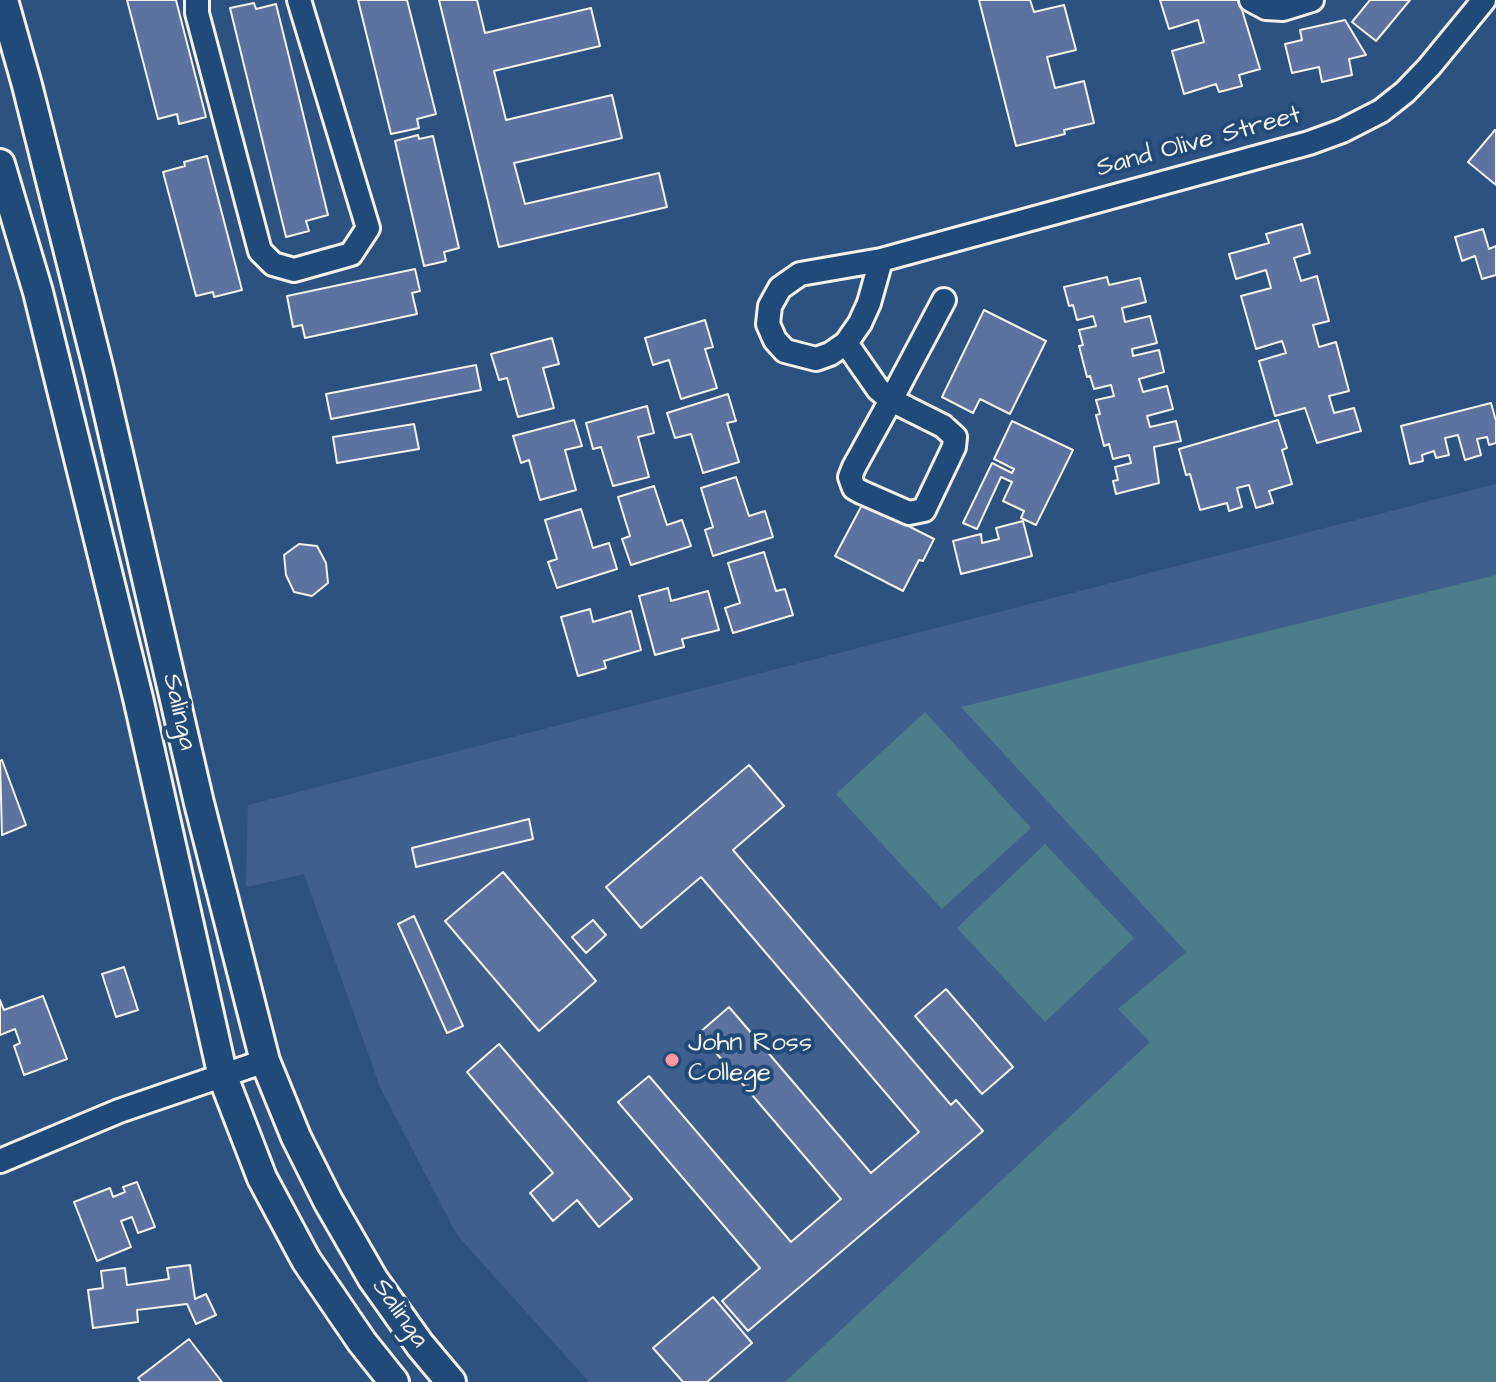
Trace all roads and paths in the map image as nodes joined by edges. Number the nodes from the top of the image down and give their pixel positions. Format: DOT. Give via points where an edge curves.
graph roads {
  1 [pos="3,0"];
  2 [pos="197,0"];
  3 [pos="299,0"];
  4 [pos="1251,0"];
  5 [pos="1312,0"];
  6 [pos="1484,0"];
  7 [pos="0,164"];
  8 [pos="881,260"];
  9 [pos="944,300"];
  10 [pos="846,343"];
  11 [pos="891,400"];
  12 [pos="265,1061"];
  13 [pos="223,1077"];
  14 [pos="0,1161"];
  15 [pos="394,1382"];
  16 [pos="451,1382"];
  1 -- 12 [label="street, Salinga" via="99,371"];
  2 -- 3 [label="street" via="260,251 273,264 294,270 351,254 368,228"];
  4 -- 5 [label="street" via="1283,9"];
  6 -- 8 [label="street, Sand Olive Street" via="1405,92 1342,131"];
  7 -- 13 [label="street, Salinga" via="38,292 138,698"];
  8 -- 10 [label="street" via="869,303"];
  8 -- 10 [label="street, Sand Olive Street" via="800,274 780,288 770,306 768,324 785,351 816,359"];
  9 -- 11 [label="street"];
  10 -- 11 [label="street"];
  11 -- 11 [label="street" via="850,482 861,492 916,513 928,505 955,437"];
  12 -- 13 [label="street"];
  12 -- 16 [label="street, Salinga" via="296,1137 373,1279"];
  13 -- 14 [label="street" via="119,1111"];
  13 -- 15 [label="street, Salinga" via="262,1178 306,1260"];
}
